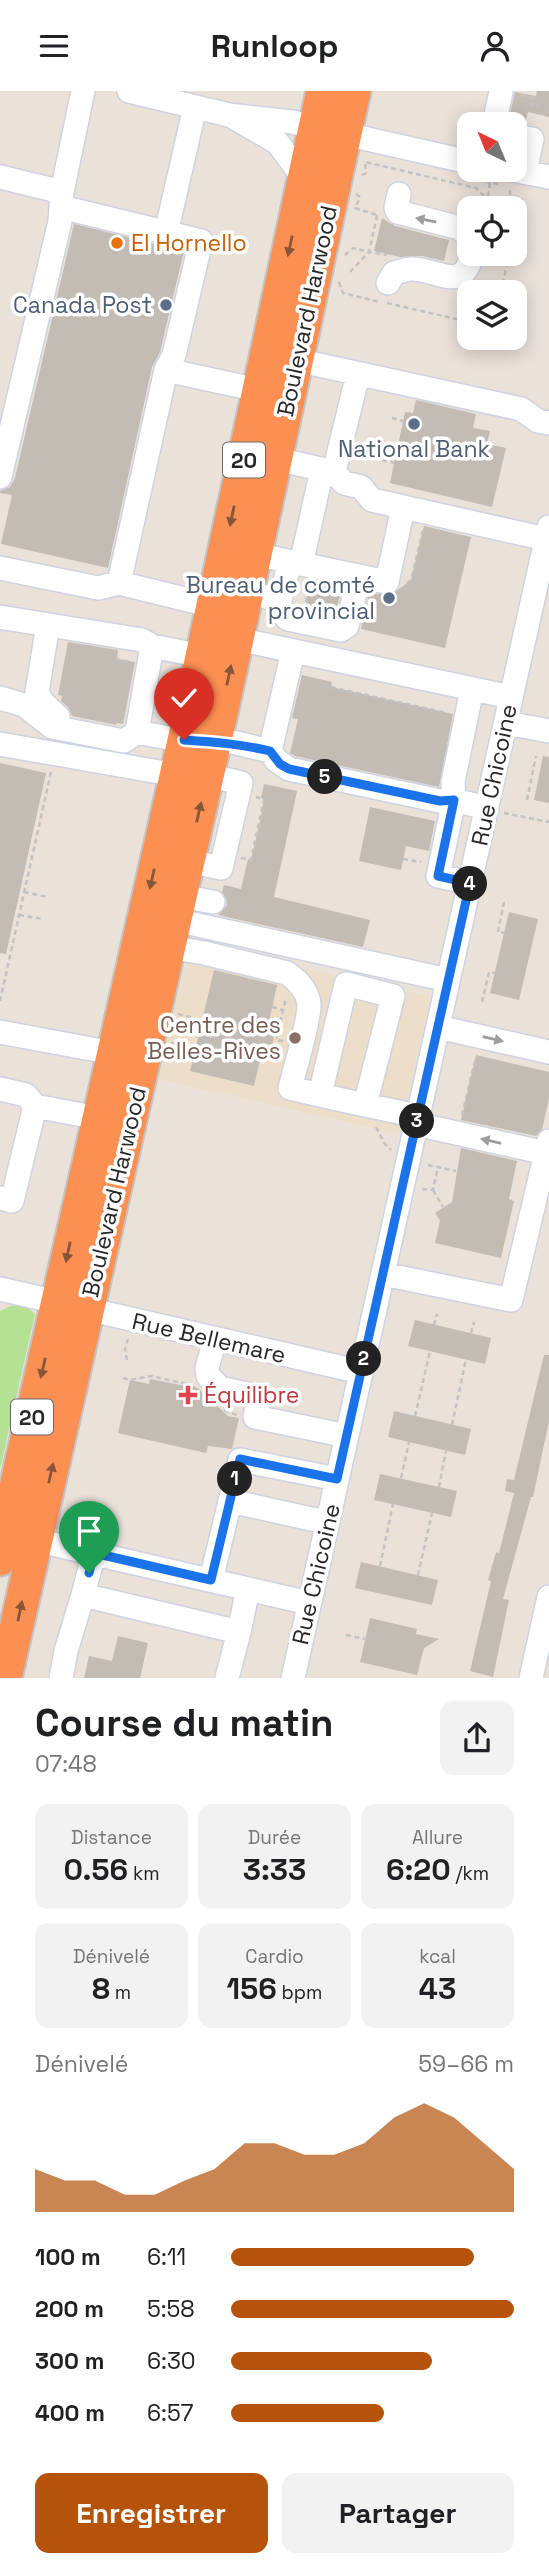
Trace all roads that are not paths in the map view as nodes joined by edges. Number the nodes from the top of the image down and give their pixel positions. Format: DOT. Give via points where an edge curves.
graph roads {
  1 [pos="83,91"];
  2 [pos="323,91"];
  3 [pos="354,91"];
  4 [pos="144,93"];
  5 [pos="509,93"];
  6 [pos="195,107"];
  7 [pos="500,112"];
  8 [pos="229,115"];
  9 [pos="329,131"];
  10 [pos="457,159"];
  11 [pos="527,176"];
  12 [pos="0,177"];
  13 [pos="549,177"];
  14 [pos="304,179"];
  15 [pos="399,194"];
  16 [pos="61,200"];
  17 [pos="457,227"];
  18 [pos="166,233"];
  19 [pos="468,266"];
  20 [pos="393,278"];
  21 [pos="296,361"];
  22 [pos="166,370"];
  23 [pos="358,374"];
  24 [pos="258,390"];
  25 [pos="549,423"];
  26 [pos="275,459"];
  27 [pos="328,471"];
  28 [pos="0,477"];
  29 [pos="403,507"];
  30 [pos="548,533"];
  31 [pos="255,554"];
  32 [pos="296,563"];
  33 [pos="0,568"];
  34 [pos="359,576"];
  35 [pos="119,583"];
  36 [pos="543,585"];
  37 [pos="247,593"];
  38 [pos="280,600"];
  39 [pos="213,605"];
  40 [pos="0,617"];
  41 [pos="48,625"];
  42 [pos="237,639"];
  43 [pos="152,646"];
  44 [pos="293,651"];
  45 [pos="202,656"];
  46 [pos="472,689"];
  47 [pos="0,698"];
  48 [pos="511,698"];
  49 [pos="506,723"];
  50 [pos="118,729"];
  51 [pos="549,731"];
  52 [pos="199,741"];
  53 [pos="0,744"];
  54 [pos="270,751"];
  55 [pos="192,774"];
  56 [pos="454,800"];
  57 [pos="493,810"];
  58 [pos="470,883"];
  59 [pos="213,902"];
  60 [pos="174,921"];
  61 [pos="448,979"];
  62 [pos="438,1027"];
  63 [pos="0,1033"];
  64 [pos="549,1052"];
  65 [pos="113,1053"];
  66 [pos="0,1090"];
  67 [pos="320,1095"];
  68 [pos="365,1105"];
  69 [pos="34,1106"];
  70 [pos="98,1118"];
  71 [pos="417,1120"];
  72 [pos="547,1147"];
  73 [pos="0,1198"];
  74 [pos="383,1274"];
  75 [pos="0,1289"];
  76 [pos="73,1305"];
  77 [pos="215,1339"];
  78 [pos="361,1372"];
  79 [pos="346,1436"];
  80 [pos="337,1479"];
  81 [pos="230,1501"];
  82 [pos="328,1521"];
  83 [pos="14,1544"];
  84 [pos="94,1553"];
  85 [pos="211,1580"];
  86 [pos="248,1589"];
  87 [pos="83,1595"];
  88 [pos="549,1597"];
  89 [pos="309,1603"];
  90 [pos="239,1632"];
  91 [pos="5,1678"];
  92 [pos="61,1678"];
  93 [pos="226,1678"];
  94 [pos="293,1678"];
  95 [pos="531,1678"];
  1 -- 16 [label="street"];
  2 -- 9 [label="highway, Boulevard Harwood / 20"];
  3 -- 9 [label="highway, Boulevard Harwood / 20"];
  4 -- 6 [label="street"];
  5 -- 7 [label="street"];
  6 -- 8 [label="street"];
  6 -- 18 [label="street"];
  8 -- 9 [label="street"];
  8 -- 14 [label="street" via="278,143"];
  9 -- 10 [label="street"];
  9 -- 14 [label="highway, Boulevard Harwood / 20"];
  9 -- 21 [label="highway, Boulevard Harwood / 20"];
  11 -- 13 [label="street"];
  12 -- 16 [label="street"];
  14 -- 24 [label="highway, Boulevard Harwood / 20, one-way"];
  17 -- 15 [label="street, one-way" via="403,215 396,208"];
  16 -- 18 [label="street"];
  16 -- 28 [label="street" via="60,221"];
  18 -- 22 [label="street" via="201,241 174,355"];
  19 -- 20 [label="street" via="465,273 438,286"];
  21 -- 23 [label="street"];
  21 -- 26 [label="highway, Boulevard Harwood / 20"];
  22 -- 24 [label="street"];
  22 -- 35 [label="street"];
  23 -- 25 [label="street" via="521,409"];
  23 -- 27 [label="street"];
  24 -- 39 [label="highway, Boulevard Harwood / 20, one-way"];
  26 -- 27 [label="street"];
  26 -- 31 [label="highway, Boulevard Harwood / 20"];
  27 -- 29 [label="street" via="344,483 361,487 372,501"];
  27 -- 32 [label="street"];
  29 -- 30 [label="street"];
  29 -- 34 [label="street" via="387,583"];
  30 -- 36 [label="street, Rue Chicoine"];
  31 -- 32 [label="street"];
  31 -- 37 [label="highway, Boulevard Harwood / 20"];
  32 -- 34 [label="street"];
  32 -- 38 [label="street"];
  33 -- 35 [label="street" via="98,588"];
  34 -- 38 [label="street" via="347,626 341,630 288,619 280,611"];
  35 -- 39 [label="street"];
  36 -- 48 [label="street, Rue Chicoine"];
  37 -- 38 [label="street"];
  37 -- 42 [label="highway, Boulevard Harwood / 20"];
  39 -- 45 [label="highway, Boulevard Harwood / 20"];
  40 -- 41 [label="street"];
  41 -- 43 [label="street" via="142,640"];
  41 -- 50 [label="street" via="38,696 57,716"];
  42 -- 44 [label="street"];
  52 -- 42 [label="highway, Boulevard Harwood / 20, one-way"];
  43 -- 45 [label="street"];
  43 -- 50 [label="street"];
  44 -- 46 [label="street"];
  44 -- 54 [label="street"];
  45 -- 52 [label="highway, Boulevard Harwood / 20"];
  46 -- 48 [label="street"];
  46 -- 56 [label="street" via="453,782"];
  47 -- 50 [label="street" via="24,705 52,727 124,741"];
  48 -- 49 [label="street, Rue Chicoine"];
  49 -- 51 [label="street"];
  49 -- 57 [label="street, Rue Chicoine"];
  50 -- 52 [label="street"];
  52 -- 54 [label="street"];
  52 -- 55 [label="highway, Boulevard Harwood / 20"];
  53 -- 55 [label="street"];
  54 -- 56 [label="street" via="289,769 440,801"];
  55 -- 60 [label="highway, Boulevard Harwood / 20" via="188,861"];
  55 -- 65 [label="highway, Boulevard Harwood / 20, one-way"];
  56 -- 57 [label="street"];
  56 -- 58 [label="street" via="438,876"];
  57 -- 58 [label="street, Rue Chicoine"];
  58 -- 61 [label="street, Rue Chicoine"];
  59 -- 60 [label="street"];
  60 -- 61 [label="street"];
  60 -- 67 [label="street" via="204,953 275,970 302,987 309,1004 290,1088"];
  60 -- 76 [label="highway, Boulevard Harwood / 20"];
  61 -- 62 [label="street, Rue Chicoine"];
  62 -- 64 [label="street, one-way"];
  62 -- 71 [label="street, Rue Chicoine"];
  63 -- 65 [label="street"];
  65 -- 70 [label="highway, Boulevard Harwood / 20"];
  66 -- 69 [label="street" via="26,1095"];
  67 -- 68 [label="street"];
  67 -- 68 [label="street" via="346,984 393,996"];
  68 -- 71 [label="street"];
  69 -- 70 [label="street"];
  69 -- 73 [label="street" via="12,1201"];
  70 -- 76 [label="highway, Boulevard Harwood / 20, one-way"];
  72 -- 71 [label="street, one-way"];
  71 -- 74 [label="street, Rue Chicoine"];
  72 -- 74 [label="street" via="511,1300"];
  74 -- 78 [label="street, Rue Chicoine"];
  75 -- 76 [label="street, Rue Bellemare"];
  76 -- 77 [label="street, Rue Bellemare"];
  76 -- 83 [label="highway, Boulevard Harwood / 20"];
  77 -- 78 [label="street, Rue Bellemare"];
  77 -- 79 [label="street" via="208,1376 220,1388 259,1397 255,1417"];
  78 -- 79 [label="street, Rue Chicoine"];
  79 -- 80 [label="street, Rue Chicoine"];
  80 -- 81 [label="street" via="240,1459"];
  80 -- 82 [label="street, Rue Chicoine"];
  81 -- 82 [label="street"];
  81 -- 85 [label="street"];
  82 -- 89 [label="street, Rue Chicoine"];
  83 -- 84 [label="street"];
  91 -- 83 [label="highway, Boulevard Harwood / 20, one-way"];
  84 -- 85 [label="street"];
  84 -- 87 [label="street"];
  85 -- 86 [label="street"];
  86 -- 89 [label="street"];
  86 -- 90 [label="street"];
  87 -- 90 [label="street"];
  87 -- 92 [label="street"];
  88 -- 95 [label="street"];
  89 -- 94 [label="street, Rue Chicoine"];
  90 -- 93 [label="street"];
}
